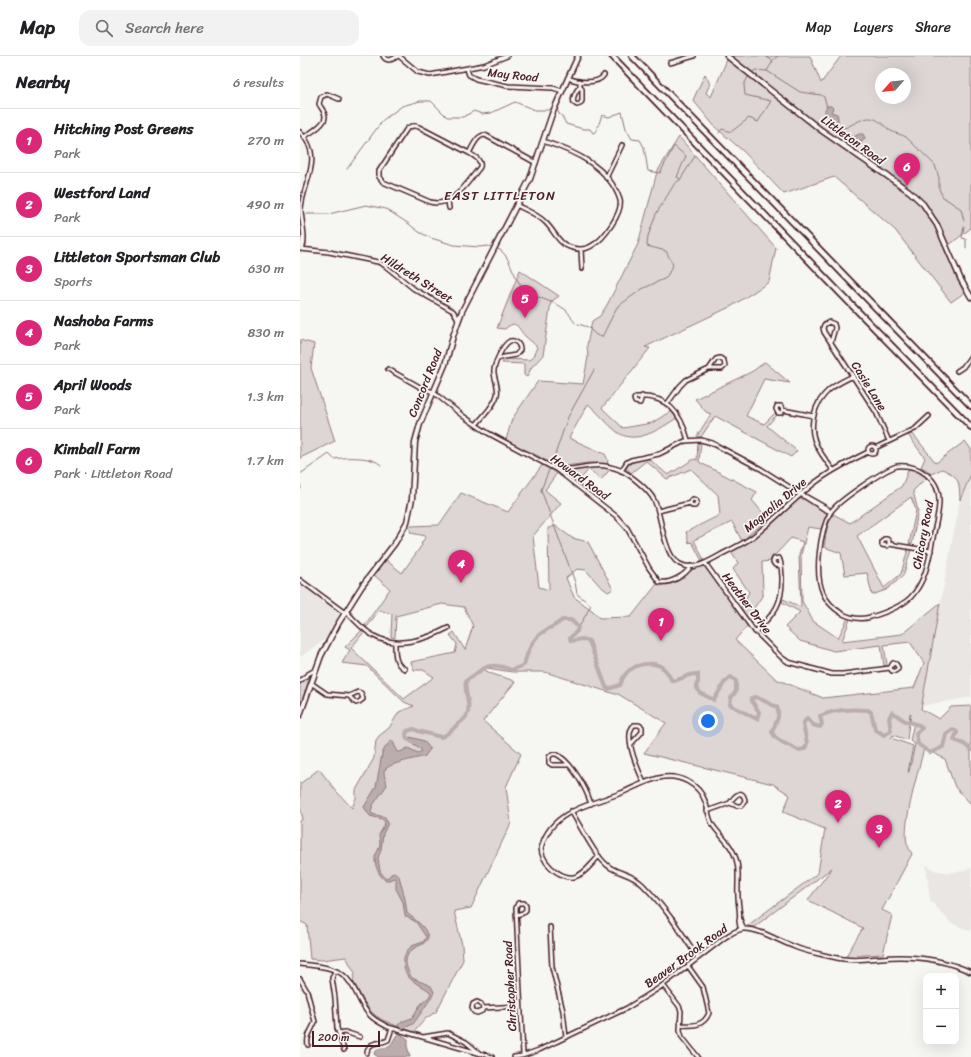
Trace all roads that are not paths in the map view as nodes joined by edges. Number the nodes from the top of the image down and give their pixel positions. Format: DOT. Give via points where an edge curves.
graph roads {
  1 [pos="383,56"];
  2 [pos="399,56"];
  3 [pos="507,56"];
  4 [pos="572,56"];
  5 [pos="612,56"];
  6 [pos="632,56"];
  7 [pos="694,56"];
  8 [pos="726,56"];
  9 [pos="577,57"];
  10 [pos="670,63"];
  11 [pos="467,69"];
  12 [pos="604,75"];
  13 [pos="568,78"];
  14 [pos="580,81"];
  15 [pos="580,87"];
  16 [pos="562,91"];
  17 [pos="339,99"];
  18 [pos="300,132"];
  19 [pos="304,137"];
  20 [pos="543,141"];
  21 [pos="622,145"];
  22 [pos="469,153"];
  23 [pos="536,163"];
  24 [pos="606,178"];
  25 [pos="448,201"];
  26 [pos="516,205"];
  27 [pos="449,208"];
  28 [pos="301,249"];
  29 [pos="582,249"];
  30 [pos="582,269"];
  31 [pos="971,297"];
  32 [pos="453,311"];
  33 [pos="462,311"];
  34 [pos="458,322"];
  35 [pos="831,342"];
  36 [pos="971,356"];
  37 [pos="498,360"];
  38 [pos="388,369"];
  39 [pos="709,369"];
  40 [pos="957,371"];
  41 [pos="853,376"];
  42 [pos="434,392"];
  43 [pos="642,396"];
  44 [pos="667,404"];
  45 [pos="971,406"];
  46 [pos="783,410"];
  47 [pos="814,416"];
  48 [pos="929,416"];
  49 [pos="476,425"];
  50 [pos="971,427"];
  51 [pos="688,440"];
  52 [pos="889,441"];
  53 [pos="557,470"];
  54 [pos="621,470"];
  55 [pos="833,470"];
  56 [pos="801,494"];
  57 [pos="690,503"];
  58 [pos="658,511"];
  59 [pos="830,512"];
  60 [pos="889,544"];
  61 [pos="931,551"];
  62 [pos="706,563"];
  63 [pos="691,566"];
  64 [pos="781,566"];
  65 [pos="300,580"];
  66 [pos="345,612"];
  67 [pos="448,628"];
  68 [pos="755,632"];
  69 [pos="395,642"];
  70 [pos="890,668"];
  71 [pos="405,669"];
  72 [pos="315,670"];
  73 [pos="300,681"];
  74 [pos="310,684"];
  75 [pos="349,696"];
  76 [pos="300,715"];
  77 [pos="631,744"];
  78 [pos="569,765"];
  79 [pos="644,783"];
  80 [pos="730,803"];
  81 [pos="591,804"];
  82 [pos="571,811"];
  83 [pos="707,811"];
  84 [pos="599,856"];
  85 [pos="516,915"];
  86 [pos="550,927"];
  87 [pos="742,929"];
  88 [pos="698,958"];
  89 [pos="300,964"];
  90 [pos="688,966"];
  91 [pos="335,971"];
  92 [pos="971,972"];
  93 [pos="300,979"];
  94 [pos="663,985"];
  95 [pos="520,1006"];
  96 [pos="483,1008"];
  97 [pos="681,1025"];
  98 [pos="393,1029"];
  99 [pos="339,1033"];
  100 [pos="360,1037"];
  101 [pos="421,1037"];
  102 [pos="566,1037"];
  103 [pos="308,1045"];
  104 [pos="344,1050"];
  105 [pos="367,1053"];
  106 [pos="480,1054"];
  107 [pos="523,1055"];
  108 [pos="492,1057"];
  109 [pos="514,1057"];
  110 [pos="698,1057"];
  1 -- 2 [label="street" via="388,60"];
  2 -- 11 [label="street" via="415,70 424,74"];
  3 -- 11 [label="street" via="490,64"];
  4 -- 9 [label="street"];
  5 -- 50 [label="highway"];
  6 -- 45 [label="highway"];
  7 -- 10 [label="street"];
  8 -- 31 [label="main road, Littleton Road" via="826,134 918,200 937,224"];
  9 -- 13 [label="main road, Concord Road"];
  11 -- 16 [label="street, May Road" via="469,76 476,79"];
  12 -- 14 [label="street" via="602,79"];
  13 -- 14 [label="street"];
  13 -- 16 [label="main road, Concord Road"];
  14 -- 15 [label="street"];
  15 -- 15 [label="street" via="582,102 577,105 573,100"];
  16 -- 20 [label="main road, Concord Road"];
  17 -- 19 [label="street" via="327,94 321,97 319,104 325,113 325,120"];
  18 -- 19 [label="street"];
  19 -- 28 [label="street" via="312,163 302,202 304,246"];
  20 -- 23 [label="main road, Concord Road"];
  20 -- 24 [label="street" via="585,159"];
  21 -- 24 [label="street"];
  22 -- 23 [label="street" via="479,137 485,135"];
  22 -- 25 [label="street" via="479,160 480,166 456,196"];
  22 -- 25 [label="street" via="419,127 412,126 406,130 379,171 379,178 384,183 431,202"];
  23 -- 26 [label="main road, Concord Road"];
  24 -- 29 [label="street" via="620,200 619,212 599,242"];
  25 -- 27 [label="street"];
  26 -- 29 [label="street" via="546,223 563,244"];
  26 -- 33 [label="main road, Concord Road"];
  28 -- 32 [label="street, Hildreth Street" via="378,262 414,289"];
  29 -- 30 [label="street"];
  32 -- 33 [label="street, Hildreth Street"];
  32 -- 34 [label="street, Hildreth Street"];
  33 -- 34 [label="main road, Concord Road"];
  34 -- 42 [label="main road, Concord Road"];
  35 -- 35 [label="street, Casie Lane" via="823,330 824,325 829,322 836,328"];
  35 -- 41 [label="street, Casie Lane"];
  36 -- 40 [label="street"];
  37 -- 37 [label="street" via="516,355 520,350 518,344 513,341 507,342"];
  37 -- 49 [label="street" via="494,370 497,396"];
  38 -- 42 [label="street, Howard Road"];
  39 -- 39 [label="street" via="721,369 724,361 716,359"];
  39 -- 44 [label="street" via="683,382"];
  41 -- 47 [label="street" via="825,393"];
  41 -- 52 [label="street, Casie Lane" via="878,416"];
  42 -- 49 [label="street, Howard Road"];
  42 -- 66 [label="main road, Concord Road" via="416,434 412,499 407,522 395,543"];
  43 -- 44 [label="street"];
  44 -- 51 [label="street" via="680,417"];
  46 -- 47 [label="street"];
  47 -- 55 [label="street" via="815,440"];
  48 -- 52 [label="street, Magnolia Drive" via="915,430"];
  49 -- 53 [label="street, Howard Road"];
  51 -- 54 [label="street" via="655,455 629,461"];
  51 -- 56 [label="street" via="712,443"];
  52 -- 55 [label="street, Magnolia Drive" via="875,448 870,446 868,452"];
  53 -- 54 [label="street" via="598,466"];
  53 -- 63 [label="street, Howard Road" via="623,522 659,582 664,583 686,573"];
  54 -- 58 [label="street" via="648,492"];
  55 -- 56 [label="street, Magnolia Drive"];
  56 -- 59 [label="street"];
  56 -- 62 [label="street, Magnolia Drive" via="752,537"];
  57 -- 58 [label="street"];
  58 -- 63 [label="street" via="671,555 679,562"];
  59 -- 61 [label="street, Chicory Road" via="887,469 901,466 916,468 932,480 939,498"];
  59 -- 61 [label="street, Chicory Road" via="821,544 820,580 822,592 828,602 847,616 870,617 905,602 915,593 923,580"];
  60 -- 61 [label="street"];
  62 -- 63 [label="street, Magnolia Drive"];
  62 -- 68 [label="street, Heather Drive"];
  64 -- 68 [label="street" via="780,602 770,618"];
  65 -- 66 [label="street"];
  66 -- 69 [label="street" via="373,636"];
  66 -- 72 [label="main road, Concord Road"];
  67 -- 69 [label="street" via="420,640"];
  68 -- 70 [label="street, Heather Drive" via="784,660 802,667 838,674"];
  69 -- 71 [label="street" via="396,660 400,667"];
  72 -- 73 [label="street"];
  72 -- 74 [label="main road, Concord Road"];
  74 -- 75 [label="street" via="327,694"];
  74 -- 76 [label="main road, Concord Road"];
  75 -- 75 [label="street" via="358,692 362,698 356,703"];
  77 -- 77 [label="street" via="642,733 639,725 635,724 631,728"];
  77 -- 79 [label="street" via="631,752"];
  78 -- 78 [label="street" via="557,754 548,757 552,765"];
  78 -- 81 [label="street"];
  79 -- 81 [label="street"];
  79 -- 83 [label="street" via="668,776 686,781 703,795"];
  80 -- 80 [label="street" via="741,806 745,799 743,795 737,794"];
  80 -- 83 [label="street"];
  81 -- 82 [label="street"];
  82 -- 84 [label="street"];
  82 -- 84 [label="street" via="556,822 546,834 541,849 543,859 562,875 572,877 582,872"];
  83 -- 87 [label="street" via="737,861"];
  84 -- 88 [label="street" via="612,868 642,884 663,907"];
  85 -- 85 [label="street" via="516,905 524,903 525,911"];
  85 -- 95 [label="street, Christopher Road"];
  86 -- 102 [label="street" via="552,967 563,1009"];
  87 -- 88 [label="street, Beaver Brook Road" via="724,938"];
  87 -- 92 [label="street, Beaver Brook Road" via="796,948 836,958 920,958"];
  88 -- 90 [label="street, Beaver Brook Road"];
  89 -- 91 [label="street"];
  90 -- 94 [label="street, Beaver Brook Road"];
  90 -- 97 [label="street" via="702,987 709,1013 699,1024"];
  91 -- 98 [label="street" via="347,979 371,1016"];
  91 -- 99 [label="street" via="332,978"];
  93 -- 103 [label="street" via="307,992 315,1022 308,1035"];
  94 -- 97 [label="street" via="680,1009"];
  94 -- 102 [label="street, Beaver Brook Road" via="626,1008"];
  95 -- 96 [label="street"];
  95 -- 107 [label="street, Christopher Road"];
  97 -- 110 [label="street" via="682,1038"];
  98 -- 101 [label="street"];
  98 -- 105 [label="street" via="388,1040 372,1044"];
  99 -- 100 [label="street" via="345,1032"];
  99 -- 104 [label="street"];
  101 -- 106 [label="street"];
  101 -- 106 [label="street" via="448,1033 466,1042"];
  102 -- 107 [label="street, Beaver Brook Road"];
  106 -- 108 [label="street"];
  107 -- 109 [label="street, Beaver Brook Road"];
}
